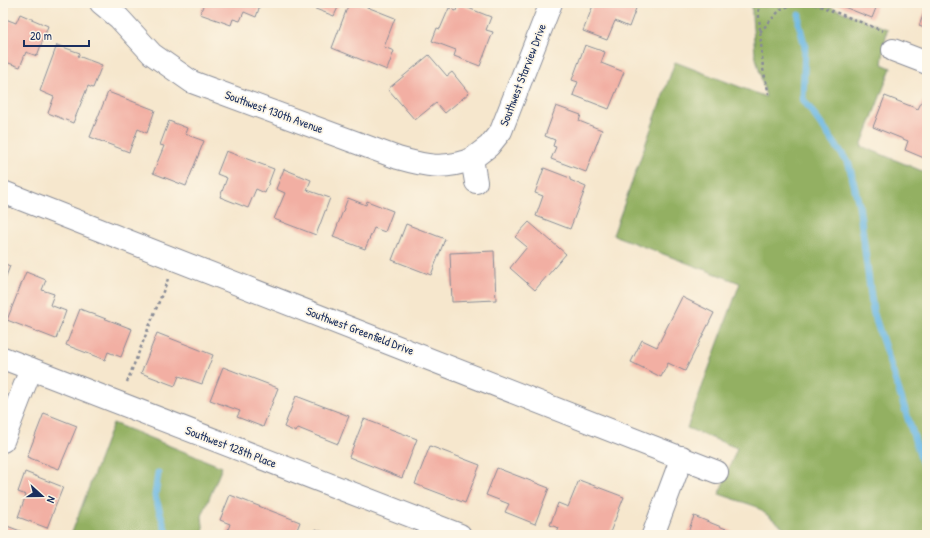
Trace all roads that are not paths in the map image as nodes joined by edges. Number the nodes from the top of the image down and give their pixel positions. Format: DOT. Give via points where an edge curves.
graph roads {
  1 [pos="101,3"];
  2 [pos="552,3"];
  3 [pos="893,50"];
  4 [pos="927,63"];
  5 [pos="472,159"];
  6 [pos="476,182"];
  7 [pos="3,192"];
  8 [pos="3,358"];
  9 [pos="31,369"];
  10 [pos="3,441"];
  11 [pos="682,457"];
  12 [pos="717,472"];
  13 [pos="460,535"];
  14 [pos="653,535"];
  1 -- 5 [label="street, Southwest 130th Avenue" via="119,18 152,54 192,82 414,163 443,167"];
  2 -- 5 [label="street, Southwest Starview Drive" via="501,131 490,146"];
  3 -- 4 [label="street"];
  5 -- 6 [label="street"];
  7 -- 11 [label="street, Southwest Greenfield Drive"];
  8 -- 9 [label="street, Southwest 128th Place"];
  9 -- 10 [label="street"];
  9 -- 13 [label="street, Southwest 128th Place"];
  11 -- 12 [label="street, Southwest Greenfield Drive"];
  11 -- 14 [label="street"];
}
